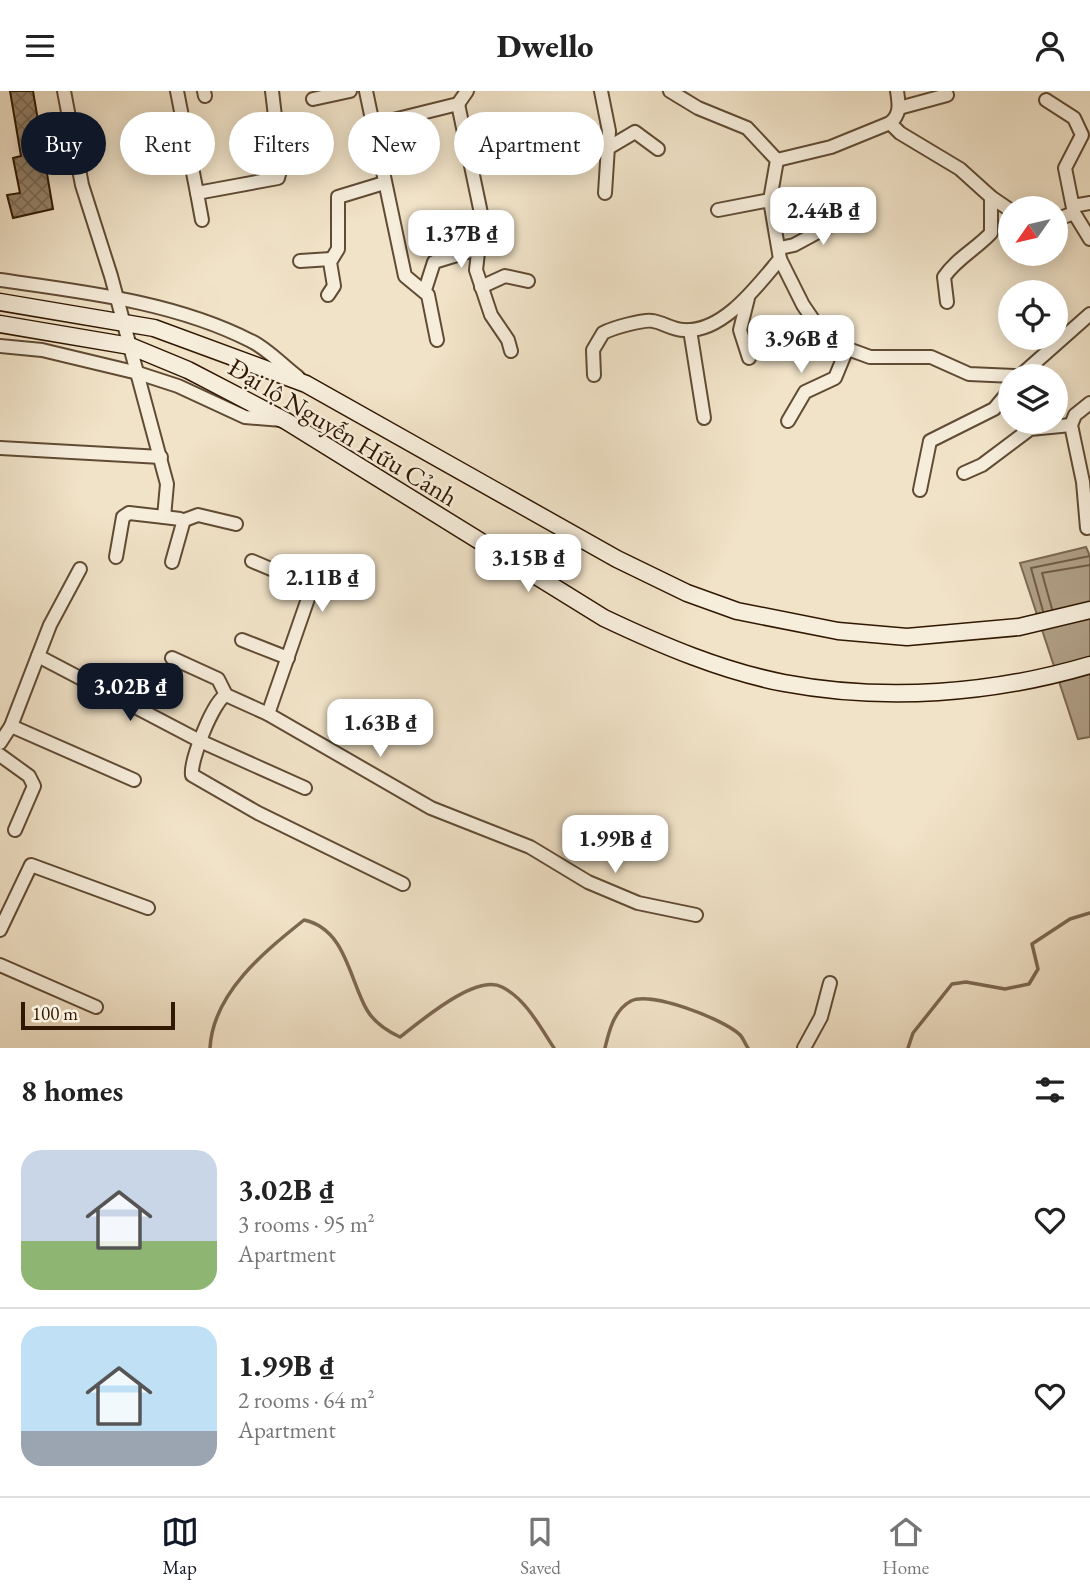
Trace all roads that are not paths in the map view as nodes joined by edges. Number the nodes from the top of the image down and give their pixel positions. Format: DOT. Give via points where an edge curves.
graph roads {
  1 [pos="64,91"];
  2 [pos="177,91"];
  3 [pos="272,91"];
  4 [pos="350,91"];
  5 [pos="366,91"];
  6 [pos="467,91"];
  7 [pos="601,91"];
  8 [pos="670,91"];
  9 [pos="897,91"];
  10 [pos="947,95"];
  11 [pos="313,99"];
  12 [pos="1046,100"];
  13 [pos="458,104"];
  14 [pos="899,108"];
  15 [pos="370,112"];
  16 [pos="426,112"];
  17 [pos="890,123"];
  18 [pos="608,148"];
  19 [pos="658,149"];
  20 [pos="777,160"];
  21 [pos="382,175"];
  22 [pos="384,183"];
  23 [pos="197,193"];
  24 [pos="605,193"];
  25 [pos="991,197"];
  26 [pos="770,200"];
  27 [pos="998,202"];
  28 [pos="1090,203"];
  29 [pos="1073,209"];
  30 [pos="718,211"];
  31 [pos="855,212"];
  32 [pos="1068,212"];
  33 [pos="202,220"];
  34 [pos="1090,239"];
  35 [pos="479,243"];
  36 [pos="780,254"];
  37 [pos="331,258"];
  38 [pos="300,261"];
  39 [pos="0,281"];
  40 [pos="528,281"];
  41 [pos="481,287"];
  42 [pos="425,290"];
  43 [pos="328,295"];
  44 [pos="748,297"];
  45 [pos="117,298"];
  46 [pos="0,302"];
  47 [pos="947,302"];
  48 [pos="1090,314"];
  49 [pos="124,321"];
  50 [pos="0,324"];
  51 [pos="690,330"];
  52 [pos="437,339"];
  53 [pos="0,346"];
  54 [pos="130,346"];
  55 [pos="847,349"];
  56 [pos="511,351"];
  57 [pos="749,358"];
  58 [pos="1034,364"];
  59 [pos="138,373"];
  60 [pos="594,375"];
  61 [pos="998,375"];
  62 [pos="306,384"];
  63 [pos="1090,403"];
  64 [pos="998,404"];
  65 [pos="704,418"];
  66 [pos="286,421"];
  67 [pos="788,421"];
  68 [pos="1071,425"];
  69 [pos="0,448"];
  70 [pos="161,457"];
  71 [pos="964,473"];
  72 [pos="1087,482"];
  73 [pos="920,490"];
  74 [pos="164,517"];
  75 [pos="182,521"];
  76 [pos="236,524"];
  77 [pos="1087,528"];
  78 [pos="116,557"];
  79 [pos="251,561"];
  80 [pos="172,562"];
  81 [pos="80,569"];
  82 [pos="1090,610"];
  83 [pos="242,641"];
  84 [pos="38,656"];
  85 [pos="172,658"];
  86 [pos="288,658"];
  87 [pos="1090,665"];
  88 [pos="226,695"];
  89 [pos="268,714"];
  90 [pos="11,726"];
  91 [pos="200,741"];
  92 [pos="0,743"];
  93 [pos="0,755"];
  94 [pos="134,780"];
  95 [pos="305,788"];
  96 [pos="15,830"];
  97 [pos="402,884"];
  98 [pos="148,908"];
  99 [pos="696,915"];
  100 [pos="0,930"];
  101 [pos="0,965"];
  102 [pos="830,983"];
  103 [pos="96,1007"];
  104 [pos="804,1048"];
  1 -- 45 [label="street" via="82,185"];
  2 -- 23 [label="street"];
  3 -- 23 [label="street" via="281,167 278,178"];
  4 -- 11 [label="street"];
  5 -- 15 [label="street"];
  6 -- 13 [label="street"];
  7 -- 18 [label="street"];
  8 -- 20 [label="street" via="747,128"];
  9 -- 14 [label="street"];
  10 -- 14 [label="street"];
  12 -- 29 [label="street" via="1074,118 1082,135 1065,168"];
  13 -- 16 [label="street"];
  13 -- 35 [label="street" via="481,218"];
  14 -- 17 [label="street"];
  17 -- 20 [label="street" via="831,147"];
  17 -- 25 [label="street" via="960,169"];
  18 -- 19 [label="street" via="635,132"];
  18 -- 24 [label="street"];
  20 -- 26 [label="street"];
  21 -- 22 [label="street"];
  22 -- 37 [label="street" via="338,197 338,249"];
  22 -- 42 [label="street" via="405,276"];
  23 -- 33 [label="street"];
  25 -- 27 [label="street"];
  25 -- 47 [label="street" via="992,233 953,263 944,277"];
  26 -- 30 [label="street"];
  26 -- 36 [label="street"];
  28 -- 29 [label="street"];
  29 -- 32 [label="street"];
  29 -- 34 [label="street"];
  31 -- 36 [label="street"];
  35 -- 41 [label="street" via="475,264"];
  35 -- 42 [label="street" via="470,251 434,262"];
  36 -- 44 [label="street"];
  36 -- 55 [label="street" via="818,327"];
  37 -- 38 [label="street"];
  37 -- 43 [label="street" via="334,286"];
  39 -- 45 [label="street"];
  40 -- 41 [label="street" via="505,276"];
  41 -- 56 [label="street"];
  42 -- 52 [label="street"];
  44 -- 51 [label="street" via="726,316"];
  44 -- 57 [label="street" via="740,330"];
  45 -- 49 [label="street"];
  45 -- 62 [label="street" via="201,320 253,342"];
  46 -- 49 [label="main road, Đại lộ Nguyễn Hữu Cảnh"];
  48 -- 58 [label="street"];
  49 -- 54 [label="street"];
  49 -- 62 [label="main road, Đại lộ Nguyễn Hữu Cảnh" via="202,344"];
  50 -- 54 [label="main road, Đại lộ Nguyễn Hữu Cảnh"];
  51 -- 60 [label="street" via="652,320 606,330 593,350"];
  51 -- 65 [label="street"];
  53 -- 59 [label="street" via="42,350"];
  54 -- 59 [label="street"];
  54 -- 66 [label="main road, Đại lộ Nguyễn Hữu Cảnh" via="188,370"];
  55 -- 61 [label="street" via="881,358 921,355 969,374"];
  55 -- 67 [label="street" via="835,378 805,392"];
  59 -- 66 [label="street" via="245,417"];
  59 -- 70 [label="street"];
  62 -- 82 [label="main road, Đại lộ Nguyễn Hữu Cảnh" via="617,559 737,611 838,631 907,637 1019,627"];
  63 -- 68 [label="street" via="1075,415"];
  64 -- 73 [label="street" via="930,440"];
  66 -- 87 [label="main road, Đại lộ Nguyễn Hữu Cảnh" via="604,618 745,673 830,689 971,691"];
  68 -- 71 [label="street" via="1030,429"];
  68 -- 72 [label="street"];
  69 -- 70 [label="street"];
  70 -- 74 [label="street" via="167,484"];
  72 -- 77 [label="street"];
  74 -- 75 [label="street"];
  74 -- 78 [label="street" via="129,513 123,517"];
  75 -- 76 [label="street" via="198,515"];
  75 -- 80 [label="street"];
  79 -- 86 [label="street" via="311,590"];
  81 -- 84 [label="street"];
  83 -- 86 [label="street"];
  84 -- 90 [label="street"];
  84 -- 91 [label="street"];
  85 -- 88 [label="street" via="218,680"];
  86 -- 89 [label="street"];
  88 -- 89 [label="street"];
  88 -- 91 [label="street" via="218,702"];
  89 -- 99 [label="street" via="431,808 530,847 588,882 638,903"];
  90 -- 92 [label="street"];
  90 -- 94 [label="street"];
  91 -- 95 [label="street"];
  91 -- 97 [label="street" via="191,772 198,779"];
  93 -- 96 [label="street" via="29,776 34,786"];
  98 -- 100 [label="street" via="31,865"];
  101 -- 103 [label="street"];
  102 -- 104 [label="street" via="821,1017"];
}
